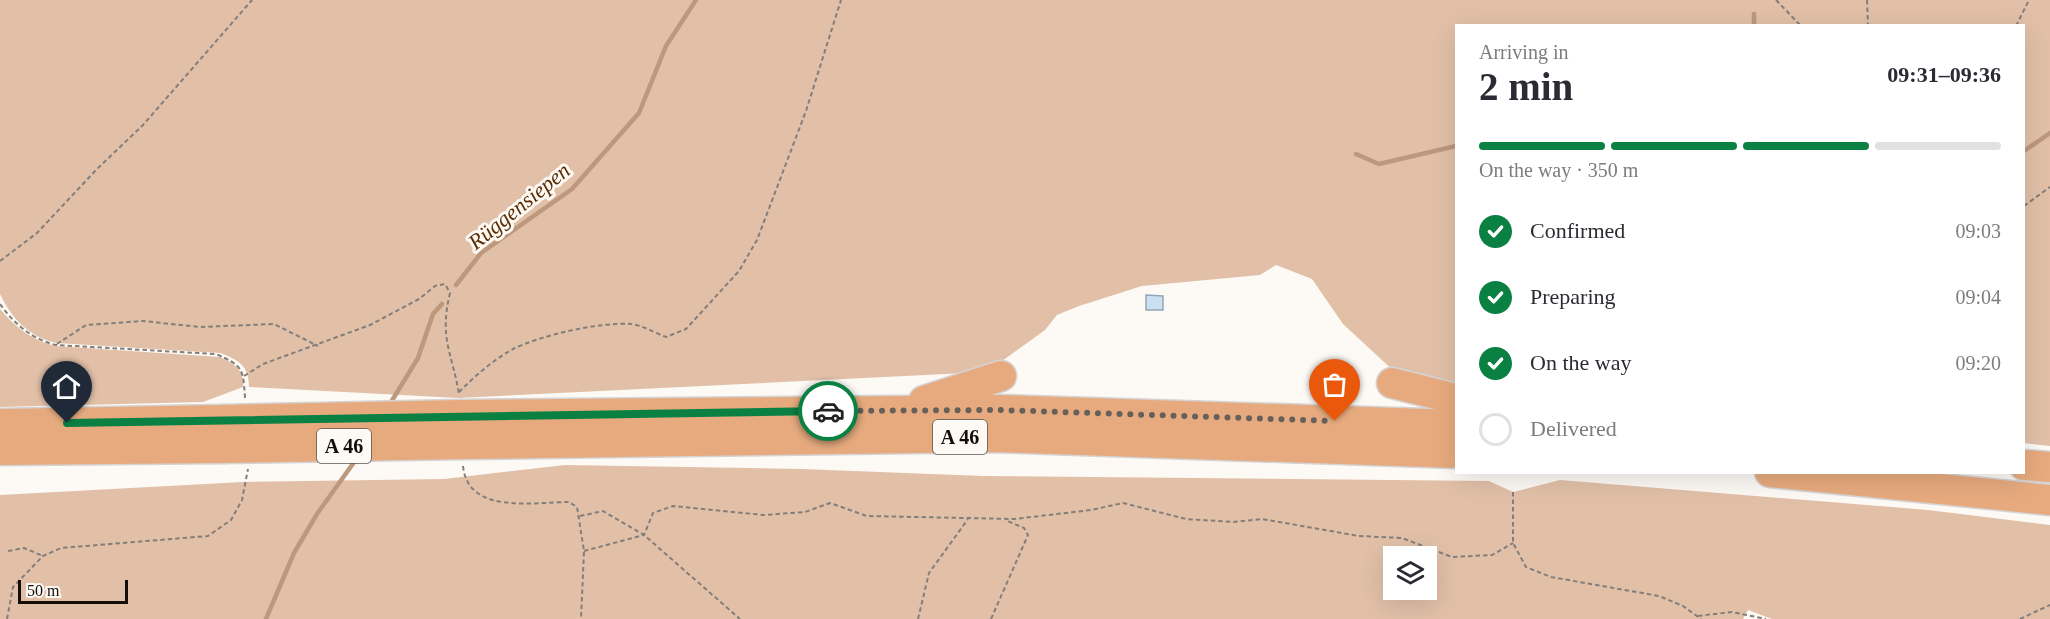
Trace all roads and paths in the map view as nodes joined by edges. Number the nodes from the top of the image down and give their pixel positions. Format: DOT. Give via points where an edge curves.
graph roads {
  1 [pos="252,0"];
  2 [pos="842,0"];
  3 [pos="1776,0"];
  4 [pos="1867,0"];
  5 [pos="2029,0"];
  6 [pos="1799,24"];
  7 [pos="1868,24"];
  8 [pos="2017,24"];
  9 [pos="2050,187"];
  10 [pos="2025,205"];
  11 [pos="0,261"];
  12 [pos="0,304"];
  13 [pos="56,345"];
  14 [pos="318,346"];
  15 [pos="244,376"];
  16 [pos="1001,376"];
  17 [pos="1392,383"];
  18 [pos="244,398"];
  19 [pos="1455,399"];
  20 [pos="782,411"];
  21 [pos="0,424"];
  22 [pos="1455,425"];
  23 [pos="464,430"];
  24 [pos="222,434"];
  25 [pos="0,450"];
  26 [pos="1455,453"];
  27 [pos="247,465"];
  28 [pos="2025,465"];
  29 [pos="2050,467"];
  30 [pos="1790,474"];
  31 [pos="464,476"];
  32 [pos="1513,492"];
  33 [pos="2050,500"];
  34 [pos="580,516"];
  35 [pos="968,518"];
  36 [pos="1002,519"];
  37 [pos="644,535"];
  38 [pos="1512,543"];
  39 [pos="8,551"];
  40 [pos="584,551"];
  41 [pos="43,556"];
  42 [pos="2050,605"];
  43 [pos="1700,617"];
  44 [pos="7,619"];
  45 [pos="581,619"];
  46 [pos="740,619"];
  47 [pos="918,619"];
  48 [pos="992,619"];
  49 [pos="1766,619"];
  50 [pos="2020,619"];
  1 -- 11 [label="path" via="143,125 37,233"];
  2 -- 14 [label="path" via="806,111 757,240 738,271 686,329 666,337 632,324 586,328 549,338 514,349 459,392 447,349 444,318 450,293 445,284 435,286 370,325"];
  3 -- 6 [label="path"];
  4 -- 7 [label="path"];
  5 -- 8 [label="path"];
  9 -- 10 [label="path"];
  12 -- 13 [label="path" via="39,340"];
  13 -- 14 [label="path" via="86,325 142,321 200,327 274,324"];
  13 -- 15 [label="path" via="216,354 238,364"];
  14 -- 15 [label="path" via="263,364"];
  15 -- 18 [label="path"];
  16 -- 20 [label="highway" via="928,401 817,402"];
  17 -- 19 [label="highway"];
  20 -- 22 [label="highway, A 46" via="1000,410"];
  20 -- 23 [label="highway, A 46"];
  21 -- 24 [label="highway, A 46"];
  23 -- 24 [label="highway, A 46, bridge"];
  23 -- 26 [label="highway, A 46" via="994,437"];
  24 -- 25 [label="highway, A 46"];
  27 -- 41 [label="path" via="242,500 231,520 208,536 89,544 60,548"];
  28 -- 29 [label="highway"];
  30 -- 33 [label="highway"];
  31 -- 34 [label="path" via="479,496 504,503 569,502 577,507"];
  32 -- 38 [label="path"];
  34 -- 37 [label="path" via="603,511"];
  34 -- 40 [label="path"];
  35 -- 36 [label="path"];
  35 -- 37 [label="path" via="867,516 830,503 805,512 764,515 673,506 653,513"];
  35 -- 47 [label="path" via="929,573"];
  36 -- 38 [label="path" via="1123,503 1186,519 1262,519 1359,536 1402,538 1452,557 1492,555"];
  36 -- 48 [label="path" via="1024,528 1028,535"];
  37 -- 40 [label="path"];
  37 -- 46 [label="path"];
  38 -- 43 [label="path" via="1526,567 1541,575 1659,596"];
  39 -- 41 [label="path" via="24,548"];
  40 -- 45 [label="path"];
  41 -- 44 [label="path" via="13,587"];
  42 -- 50 [label="path"];
  43 -- 49 [label="path" via="1732,612"];
}
